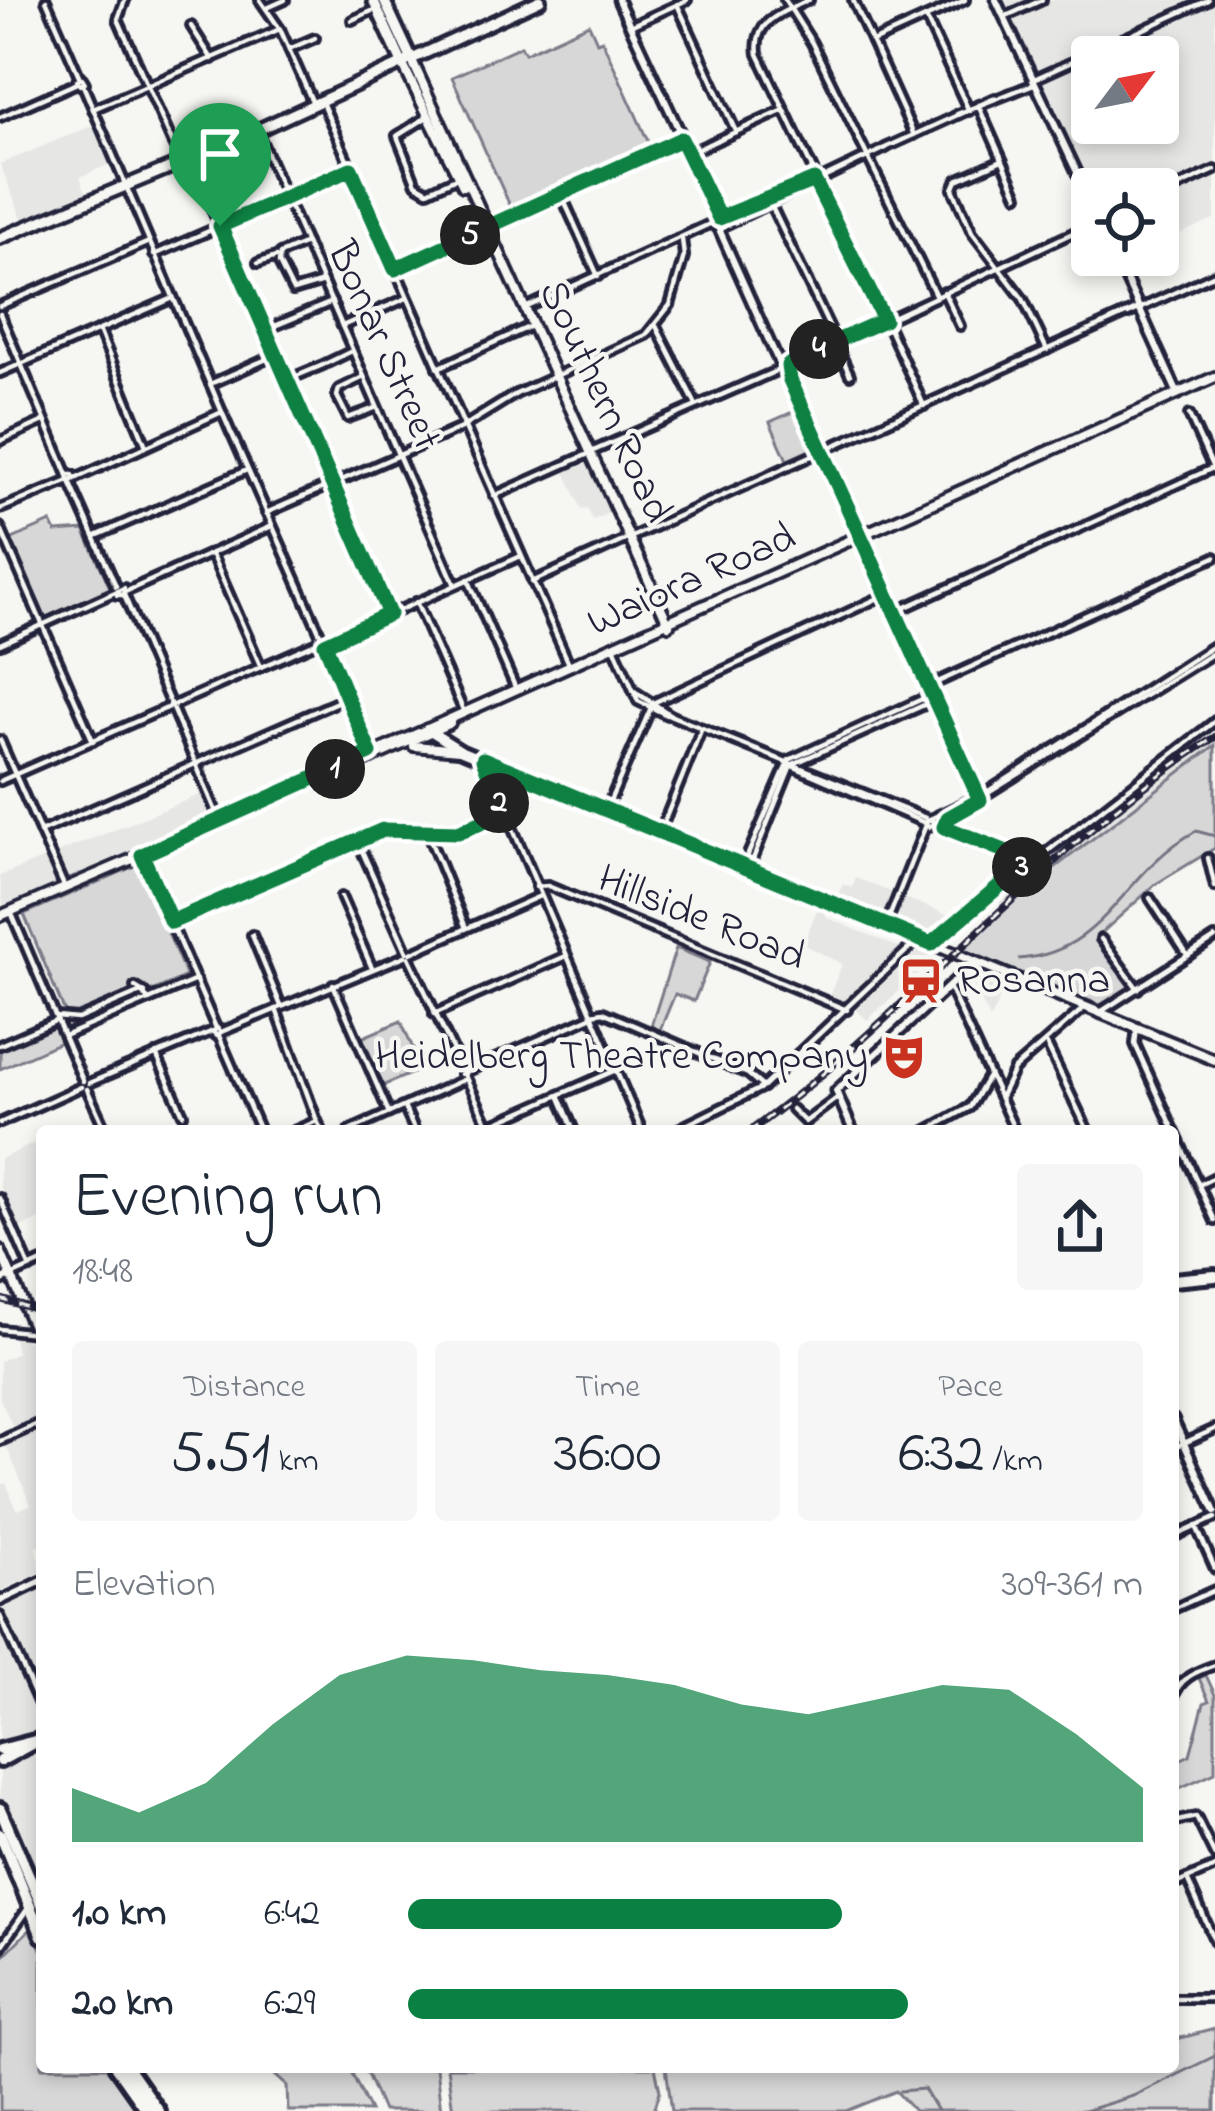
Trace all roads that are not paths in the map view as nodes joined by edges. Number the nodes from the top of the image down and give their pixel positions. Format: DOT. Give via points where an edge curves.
graph roads {
  1 [pos="46,0"];
  2 [pos="124,0"];
  3 [pos="260,0"];
  4 [pos="285,0"];
  5 [pos="507,0"];
  6 [pos="540,0"];
  7 [pos="618,0"];
  8 [pos="687,0"];
  9 [pos="784,0"];
  10 [pos="809,0"];
  11 [pos="853,0"];
  12 [pos="964,0"];
  13 [pos="996,0"];
  14 [pos="1042,0"];
  15 [pos="1186,0"];
  16 [pos="1208,0"];
  17 [pos="383,3"];
  18 [pos="677,4"];
  19 [pos="267,8"];
  20 [pos="1190,8"];
  21 [pos="790,9"];
  22 [pos="512,13"];
  23 [pos="926,17"];
  24 [pos="1004,17"];
  25 [pos="352,20"];
  26 [pos="190,26"];
  27 [pos="630,26"];
  28 [pos="280,29"];
  29 [pos="315,38"];
  30 [pos="872,42"];
  31 [pos="290,49"];
  32 [pos="212,59"];
  33 [pos="407,61"];
  34 [pos="1032,80"];
  35 [pos="80,82"];
  36 [pos="148,86"];
  37 [pos="317,102"];
  38 [pos="978,108"];
  39 [pos="93,109"];
  40 [pos="967,109"];
  41 [pos="782,111"];
  42 [pos="0,117"];
  43 [pos="427,117"];
  44 [pos="257,130"];
  45 [pos="736,132"];
  46 [pos="914,135"];
  47 [pos="681,139"];
  48 [pos="688,154"];
  49 [pos="867,156"];
  50 [pos="186,160"];
  51 [pos="1002,160"];
  52 [pos="1075,168"];
  53 [pos="351,169"];
  54 [pos="1215,170"];
  55 [pos="458,177"];
  56 [pos="814,180"];
  57 [pos="124,184"];
  58 [pos="1179,186"];
  59 [pos="561,194"];
  60 [pos="1018,195"];
  61 [pos="286,197"];
  62 [pos="769,201"];
  63 [pos="476,208"];
  64 [pos="719,224"];
  65 [pos="220,226"];
  66 [pos="486,228"];
  67 [pos="0,234"];
  68 [pos="1071,235"];
  69 [pos="679,240"];
  70 [pos="149,242"];
  71 [pos="306,242"];
  72 [pos="154,255"];
  73 [pos="278,256"];
  74 [pos="258,262"];
  75 [pos="1000,267"];
  76 [pos="395,269"];
  77 [pos="1215,274"];
  78 [pos="598,276"];
  79 [pos="1125,276"];
  80 [pos="323,282"];
  81 [pos="944,292"];
  82 [pos="936,296"];
  83 [pos="173,298"];
  84 [pos="407,298"];
  85 [pos="332,302"];
  86 [pos="1139,308"];
  87 [pos="526,309"];
  88 [pos="0,310"];
  89 [pos="884,320"];
  90 [pos="533,325"];
  91 [pos="342,326"];
  92 [pos="656,326"];
  93 [pos="960,326"];
  94 [pos="99,330"];
  95 [pos="266,331"];
  96 [pos="835,342"];
  97 [pos="1047,350"];
  98 [pos="353,351"];
  99 [pos="276,355"];
  100 [pos="21,364"];
  101 [pos="783,365"];
  102 [pos="438,368"];
  103 [pos="0,373"];
  104 [pos="850,375"];
  105 [pos="556,376"];
  106 [pos="364,377"];
  107 [pos="1215,377"];
  108 [pos="287,380"];
  109 [pos="210,384"];
  110 [pos="1178,394"];
  111 [pos="696,405"];
  112 [pos="924,406"];
  113 [pos="377,407"];
  114 [pos="222,412"];
  115 [pos="1189,415"];
  116 [pos="46,421"];
  117 [pos="463,427"];
  118 [pos="0,441"];
  119 [pos="146,446"];
  120 [pos="823,451"];
  121 [pos="591,452"];
  122 [pos="398,455"];
  123 [pos="1215,469"];
  124 [pos="248,470"];
  125 [pos="71,478"];
  126 [pos="332,484"];
  127 [pos="494,496"];
  128 [pos="0,509"];
  129 [pos="266,513"];
  130 [pos="272,526"];
  131 [pos="0,527"];
  132 [pos="96,536"];
  133 [pos="862,537"];
  134 [pos="630,538"];
  135 [pos="212,553"];
  136 [pos="521,556"];
  137 [pos="1215,557"];
  138 [pos="468,579"];
  139 [pos="532,582"];
  140 [pos="455,585"];
  141 [pos="120,592"];
  142 [pos="887,594"];
  143 [pos="416,602"];
  144 [pos="896,612"];
  145 [pos="389,614"];
  146 [pos="669,625"];
  147 [pos="43,626"];
  148 [pos="322,642"];
  149 [pos="0,644"];
  150 [pos="1215,648"];
  151 [pos="615,649"];
  152 [pos="262,667"];
  153 [pos="571,668"];
  154 [pos="929,686"];
  155 [pos="518,692"];
  156 [pos="934,697"];
  157 [pos="346,698"];
  158 [pos="170,707"];
  159 [pos="648,707"];
  160 [pos="465,715"];
  161 [pos="454,720"];
  162 [pos="1215,721"];
  163 [pos="446,727"];
  164 [pos="702,728"];
  165 [pos="427,732"];
  166 [pos="0,740"];
  167 [pos="93,741"];
  168 [pos="442,744"];
  169 [pos="407,746"];
  170 [pos="372,756"];
  171 [pos="483,759"];
  172 [pos="195,764"];
  173 [pos="790,764"];
  174 [pos="15,775"];
  175 [pos="0,782"];
  176 [pos="980,798"];
  177 [pos="606,810"];
  178 [pos="503,814"];
  179 [pos="220,821"];
  180 [pos="929,823"];
  181 [pos="944,827"];
  182 [pos="426,830"];
  183 [pos="40,832"];
  184 [pos="660,832"];
  185 [pos="358,841"];
  186 [pos="142,855"];
  187 [pos="1208,858"];
  188 [pos="1027,864"];
  189 [pos="746,867"];
  190 [pos="1215,886"];
  191 [pos="64,888"];
  192 [pos="538,892"];
  193 [pos="341,897"];
  194 [pos="1150,898"];
  195 [pos="4,912"];
  196 [pos="171,922"];
  197 [pos="886,925"];
  198 [pos="466,928"];
  199 [pos="949,930"];
  200 [pos="252,935"];
  201 [pos="1215,938"];
  202 [pos="920,939"];
  203 [pos="1101,939"];
  204 [pos="931,944"];
  205 [pos="944,949"];
  206 [pos="408,955"];
  207 [pos="566,956"];
  208 [pos="1188,956"];
  209 [pos="976,962"];
  210 [pos="372,968"];
  211 [pos="196,980"];
  212 [pos="333,984"];
  213 [pos="949,987"];
  214 [pos="142,989"];
  215 [pos="1138,989"];
  216 [pos="1120,1001"];
  217 [pos="1085,1007"];
  218 [pos="279,1008"];
  219 [pos="846,1012"];
  220 [pos="1099,1013"];
  221 [pos="434,1014"];
  222 [pos="593,1016"];
  223 [pos="57,1018"];
  224 [pos="1110,1018"];
  225 [pos="1139,1029"];
  226 [pos="217,1032"];
  227 [pos="64,1036"];
  228 [pos="0,1045"];
  229 [pos="1047,1045"];
  230 [pos="157,1054"];
  231 [pos="1215,1060"];
  232 [pos="616,1070"];
  233 [pos="742,1070"];
  234 [pos="462,1077"];
  235 [pos="990,1077"];
  236 [pos="85,1085"];
  237 [pos="763,1087"];
  238 [pos="755,1093"];
  239 [pos="559,1095"];
  240 [pos="838,1095"];
  241 [pos="998,1095"];
  242 [pos="404,1107"];
  243 [pos="792,1108"];
  244 [pos="389,1113"];
  245 [pos="183,1114"];
  246 [pos="317,1121"];
  247 [pos="0,1123"];
  248 [pos="103,1125"];
  249 [pos="257,1125"];
  250 [pos="308,1125"];
  251 [pos="319,1125"];
  252 [pos="362,1125"];
  253 [pos="412,1125"];
  254 [pos="486,1125"];
  255 [pos="496,1125"];
  256 [pos="572,1125"];
  257 [pos="640,1125"];
  258 [pos="687,1125"];
  259 [pos="850,1125"];
  260 [pos="937,1125"];
  261 [pos="1012,1125"];
  262 [pos="1085,1125"];
  263 [pos="1172,1125"];
  264 [pos="1179,1141"];
  265 [pos="1215,1178"];
  266 [pos="1199,1185"];
  267 [pos="0,1198"];
  268 [pos="1215,1221"];
  269 [pos="0,1250"];
  270 [pos="36,1265"];
  271 [pos="30,1268"];
  272 [pos="1215,1276"];
  273 [pos="4,1278"];
  274 [pos="1179,1279"];
  275 [pos="0,1330"];
  276 [pos="36,1333"];
  277 [pos="36,1425"];
  278 [pos="1215,1429"];
  279 [pos="1179,1433"];
  280 [pos="0,1441"];
  281 [pos="1184,1443"];
  282 [pos="1179,1445"];
  283 [pos="1213,1516"];
  284 [pos="1196,1526"];
  285 [pos="1179,1534"];
  286 [pos="1215,1569"];
  287 [pos="36,1582"];
  288 [pos="1215,1590"];
  289 [pos="0,1598"];
  290 [pos="1179,1606"];
  291 [pos="0,1616"];
  292 [pos="1215,1664"];
  293 [pos="1179,1684"];
  294 [pos="36,1697"];
  295 [pos="36,1740"];
  296 [pos="36,1741"];
  297 [pos="0,1750"];
  298 [pos="0,1761"];
  299 [pos="0,1809"];
  300 [pos="1179,1820"];
  301 [pos="0,1834"];
  302 [pos="1215,1859"];
  303 [pos="1187,1879"];
  304 [pos="1179,1882"];
  305 [pos="36,1892"];
  306 [pos="36,1894"];
  307 [pos="36,1903"];
  308 [pos="1215,1942"];
  309 [pos="0,1948"];
  310 [pos="1179,1998"];
  311 [pos="1215,1998"];
  312 [pos="120,2073"];
  313 [pos="131,2073"];
  314 [pos="147,2111"];
  315 [pos="158,2111"];
  1 -- 35 [label="street"];
  2 -- 36 [label="street" via="118,19"];
  3 -- 19 [label="street"];
  4 -- 19 [label="street"];
  5 -- 22 [label="street"];
  6 -- 22 [label="main road"];
  7 -- 27 [label="street"];
  8 -- 18 [label="street"];
  9 -- 21 [label="street"];
  10 -- 21 [label="street"];
  11 -- 30 [label="street"];
  12 -- 23 [label="street"];
  13 -- 24 [label="street"];
  14 -- 24 [label="street"];
  15 -- 20 [label="street"];
  16 -- 20 [label="street"];
  17 -- 25 [label="street"];
  17 -- 33 [label="main road, Southern Road"];
  18 -- 27 [label="street"];
  18 -- 45 [label="street"];
  19 -- 28 [label="street"];
  20 -- 34 [label="street"];
  21 -- 41 [label="street" via="756,37"];
  21 -- 49 [label="street"];
  22 -- 33 [label="main road"];
  23 -- 30 [label="street"];
  23 -- 40 [label="street"];
  24 -- 34 [label="street"];
  26 -- 32 [label="street"];
  27 -- 47 [label="street"];
  28 -- 31 [label="street"];
  28 -- 32 [label="street"];
  29 -- 31 [label="street"];
  30 -- 46 [label="street"];
  31 -- 37 [label="street"];
  32 -- 36 [label="street"];
  33 -- 37 [label="main road"];
  33 -- 43 [label="main road, Southern Road"];
  33 -- 63 [label="main road, Southern Road"];
  34 -- 38 [label="street"];
  34 -- 52 [label="street"];
  35 -- 39 [label="street"];
  35 -- 42 [label="street"];
  36 -- 39 [label="street"];
  36 -- 50 [label="street"];
  37 -- 44 [label="main road"];
  37 -- 53 [label="street"];
  38 -- 40 [label="street"];
  38 -- 51 [label="street"];
  39 -- 57 [label="street"];
  40 -- 46 [label="street"];
  41 -- 45 [label="street"];
  41 -- 56 [label="street"];
  43 -- 55 [label="main road, Southern Road"];
  43 -- 55 [label="street" via="398,136 416,184 428,190"];
  44 -- 50 [label="main road"];
  44 -- 61 [label="street, Bonar Street"];
  45 -- 48 [label="street"];
  46 -- 49 [label="street"];
  47 -- 48 [label="street"];
  47 -- 59 [label="street"];
  48 -- 64 [label="street"];
  49 -- 56 [label="street"];
  49 -- 82 [label="street"];
  50 -- 57 [label="main road"];
  50 -- 65 [label="street"];
  51 -- 60 [label="street"];
  51 -- 75 [label="street" via="953,187 972,232"];
  53 -- 61 [label="street"];
  53 -- 76 [label="street"];
  54 -- 58 [label="street"];
  55 -- 63 [label="main road, Southern Road"];
  56 -- 62 [label="street"];
  56 -- 89 [label="street"];
  57 -- 67 [label="main road"];
  57 -- 70 [label="street"];
  59 -- 66 [label="street"];
  59 -- 78 [label="street"];
  61 -- 65 [label="street"];
  61 -- 71 [label="street, Bonar Street"];
  62 -- 64 [label="street"];
  62 -- 96 [label="street"];
  63 -- 66 [label="main road, Southern Road"];
  64 -- 69 [label="street"];
  64 -- 101 [label="street"];
  65 -- 72 [label="street"];
  65 -- 95 [label="street"];
  66 -- 76 [label="street"];
  66 -- 87 [label="main road, Southern Road"];
  68 -- 75 [label="street"];
  69 -- 78 [label="street"];
  69 -- 92 [label="street" via="673,298"];
  70 -- 72 [label="street"];
  70 -- 88 [label="street"];
  71 -- 73 [label="street"];
  71 -- 80 [label="street, Bonar Street"];
  72 -- 83 [label="street"];
  73 -- 74 [label="street"];
  73 -- 80 [label="street" via="292,291"];
  75 -- 81 [label="street"];
  75 -- 97 [label="street"];
  76 -- 84 [label="street"];
  77 -- 86 [label="street"];
  78 -- 87 [label="street"];
  79 -- 86 [label="street"];
  80 -- 85 [label="street, Bonar Street"];
  81 -- 82 [label="street"];
  81 -- 93 [label="street"];
  82 -- 89 [label="street"];
  83 -- 94 [label="street"];
  83 -- 109 [label="street"];
  84 -- 91 [label="street"];
  84 -- 102 [label="street"];
  85 -- 91 [label="street, Bonar Street"];
  85 -- 95 [label="street"];
  86 -- 97 [label="street"];
  86 -- 110 [label="street"];
  87 -- 90 [label="main road, Southern Road"];
  88 -- 100 [label="street"];
  89 -- 96 [label="street"];
  89 -- 112 [label="street"];
  90 -- 102 [label="street"];
  90 -- 105 [label="main road, Southern Road"];
  91 -- 98 [label="street, Bonar Street"];
  92 -- 105 [label="street"];
  92 -- 111 [label="street"];
  94 -- 100 [label="street"];
  94 -- 119 [label="street"];
  95 -- 99 [label="street"];
  96 -- 101 [label="street"];
  96 -- 104 [label="street"];
  97 -- 112 [label="street"];
  98 -- 106 [label="street, Bonar Street"];
  98 -- 108 [label="street"];
  99 -- 108 [label="street"];
  99 -- 109 [label="street"];
  100 -- 103 [label="street"];
  100 -- 116 [label="street"];
  101 -- 111 [label="street"];
  101 -- 120 [label="street"];
  102 -- 117 [label="street"];
  105 -- 117 [label="street"];
  105 -- 121 [label="main road, Southern Road"];
  106 -- 113 [label="street, Bonar Street"];
  106 -- 113 [label="street" via="337,391 344,414"];
  107 -- 110 [label="main road, Waiora Road"];
  108 -- 126 [label="street"];
  109 -- 114 [label="street"];
  110 -- 133 [label="main road, Waiora Road"];
  111 -- 121 [label="street"];
  112 -- 120 [label="street"];
  113 -- 122 [label="street, Bonar Street"];
  114 -- 119 [label="street"];
  114 -- 124 [label="street"];
  115 -- 123 [label="street"];
  116 -- 118 [label="street"];
  116 -- 125 [label="street"];
  117 -- 122 [label="street"];
  117 -- 127 [label="street"];
  119 -- 125 [label="street"];
  120 -- 133 [label="street"];
  120 -- 134 [label="street"];
  121 -- 127 [label="street"];
  121 -- 134 [label="main road, Southern Road"];
  122 -- 126 [label="street"];
  122 -- 140 [label="street, Bonar Street"];
  123 -- 144 [label="street"];
  124 -- 129 [label="street"];
  124 -- 132 [label="street"];
  125 -- 128 [label="street"];
  125 -- 132 [label="street"];
  126 -- 129 [label="street"];
  126 -- 145 [label="street"];
  127 -- 136 [label="street"];
  129 -- 130 [label="street"];
  130 -- 135 [label="street"];
  130 -- 148 [label="street"];
  131 -- 147 [label="street"];
  132 -- 141 [label="street"];
  133 -- 142 [label="street"];
  133 -- 146 [label="main road, Waiora Road"];
  134 -- 139 [label="street"];
  134 -- 146 [label="main road, Southern Road"];
  135 -- 141 [label="street"];
  135 -- 152 [label="street"];
  136 -- 138 [label="street"];
  136 -- 139 [label="street"];
  137 -- 154 [label="street"];
  138 -- 140 [label="street"];
  138 -- 155 [label="street"];
  139 -- 153 [label="street"];
  140 -- 143 [label="street"];
  141 -- 147 [label="street"];
  141 -- 158 [label="street"];
  142 -- 144 [label="street"];
  142 -- 159 [label="street"];
  143 -- 145 [label="street"];
  143 -- 160 [label="street"];
  144 -- 154 [label="street"];
  145 -- 148 [label="street"];
  146 -- 151 [label="main road, Waiora Road"];
  147 -- 149 [label="street"];
  147 -- 167 [label="street"];
  148 -- 152 [label="street"];
  148 -- 157 [label="street"];
  150 -- 176 [label="street"];
  151 -- 153 [label="main road, Waiora Road"];
  151 -- 159 [label="street"];
  152 -- 158 [label="street"];
  153 -- 155 [label="main road, Waiora Road"];
  154 -- 156 [label="street"];
  155 -- 160 [label="main road, Waiora Road"];
  156 -- 173 [label="street"];
  156 -- 176 [label="street"];
  157 -- 170 [label="street"];
  157 -- 172 [label="street"];
  158 -- 167 [label="street"];
  158 -- 172 [label="street"];
  159 -- 164 [label="street"];
  159 -- 177 [label="street"];
  160 -- 161 [label="main road, Waiora Road"];
  161 -- 163 [label="main road, Waiora Road"];
  161 -- 165 [label="main road, Waiora Road"];
  162 -- 188 [label="street"];
  163 -- 165 [label="main road, Waiora Road"];
  163 -- 168 [label="main road"];
  164 -- 173 [label="street"];
  164 -- 184 [label="street"];
  165 -- 168 [label="main road"];
  165 -- 169 [label="main road"];
  165 -- 170 [label="main road"];
  166 -- 174 [label="street"];
  167 -- 174 [label="street"];
  168 -- 169 [label="main road"];
  168 -- 171 [label="main road"];
  169 -- 170 [label="main road"];
  170 -- 179 [label="main road"];
  171 -- 177 [label="main road"];
  171 -- 178 [label="street"];
  172 -- 179 [label="street"];
  172 -- 183 [label="street"];
  173 -- 180 [label="street"];
  173 -- 189 [label="street"];
  174 -- 175 [label="street"];
  174 -- 183 [label="street"];
  176 -- 180 [label="street"];
  176 -- 181 [label="street"];
  177 -- 184 [label="main road"];
  178 -- 182 [label="street" via="462,831"];
  178 -- 192 [label="street"];
  179 -- 186 [label="main road"];
  180 -- 181 [label="street"];
  180 -- 197 [label="street"];
  181 -- 188 [label="street"];
  182 -- 185 [label="street" via="390,829"];
  182 -- 198 [label="street"];
  183 -- 191 [label="street"];
  184 -- 189 [label="main road"];
  185 -- 196 [label="street"];
  185 -- 206 [label="street"];
  186 -- 191 [label="main road"];
  186 -- 196 [label="street"];
  187 -- 190 [label="street"];
  188 -- 199 [label="street"];
  189 -- 197 [label="main road"];
  191 -- 195 [label="main road"];
  192 -- 198 [label="street"];
  192 -- 207 [label="street"];
  192 -- 219 [label="street, Hillside Road" via="556,892"];
  193 -- 210 [label="street"];
  194 -- 208 [label="street"];
  195 -- 223 [label="street"];
  196 -- 211 [label="street"];
  197 -- 202 [label="main road"];
  198 -- 206 [label="street"];
  199 -- 204 [label="street"];
  199 -- 205 [label="street"];
  200 -- 218 [label="street"];
  201 -- 208 [label="street"];
  202 -- 204 [label="main road"];
  202 -- 219 [label="street"];
  203 -- 215 [label="street"];
  204 -- 205 [label="main road"];
  205 -- 209 [label="main road"];
  206 -- 210 [label="street"];
  206 -- 221 [label="street"];
  207 -- 221 [label="street"];
  207 -- 222 [label="street"];
  208 -- 215 [label="street"];
  209 -- 213 [label="street"];
  209 -- 217 [label="main road"];
  210 -- 212 [label="street"];
  211 -- 214 [label="street"];
  211 -- 226 [label="street"];
  212 -- 218 [label="street"];
  212 -- 244 [label="street"];
  213 -- 235 [label="street"];
  213 -- 240 [label="street"];
  214 -- 223 [label="street" via="80,1019"];
  214 -- 227 [label="street"];
  215 -- 216 [label="street"];
  216 -- 220 [label="street"];
  216 -- 224 [label="street"];
  217 -- 220 [label="main road"];
  217 -- 229 [label="street"];
  218 -- 226 [label="street"];
  218 -- 246 [label="street"];
  219 -- 237 [label="street"];
  220 -- 224 [label="main road"];
  221 -- 234 [label="street"];
  222 -- 232 [label="street"];
  222 -- 233 [label="street" via="608,1015"];
  222 -- 234 [label="street"];
  223 -- 227 [label="street"];
  223 -- 228 [label="street"];
  224 -- 225 [label="main road"];
  225 -- 231 [label="main road"];
  225 -- 263 [label="street" via="1135,1044"];
  226 -- 230 [label="street"];
  226 -- 249 [label="street"];
  227 -- 236 [label="street"];
  229 -- 241 [label="street" via="1014,1069"];
  229 -- 262 [label="street"];
  230 -- 236 [label="street"];
  230 -- 245 [label="street"];
  232 -- 239 [label="street"];
  232 -- 257 [label="street"];
  233 -- 237 [label="street"];
  233 -- 238 [label="street"];
  234 -- 242 [label="street"];
  234 -- 254 [label="street"];
  235 -- 241 [label="street"];
  235 -- 260 [label="street" via="970,1107"];
  236 -- 247 [label="street"];
  236 -- 248 [label="street"];
  237 -- 238 [label="street"];
  238 -- 258 [label="street"];
  239 -- 255 [label="street"];
  239 -- 256 [label="street"];
  240 -- 243 [label="street" via="805,1122"];
  240 -- 259 [label="street"];
  241 -- 261 [label="street"];
  242 -- 244 [label="street"];
  242 -- 253 [label="street"];
  244 -- 252 [label="street"];
  246 -- 250 [label="street"];
  246 -- 251 [label="street"];
  264 -- 266 [label="street"];
  265 -- 266 [label="street"];
  266 -- 268 [label="street"];
  267 -- 271 [label="street"];
  269 -- 273 [label="main road"];
  270 -- 271 [label="street"];
  271 -- 273 [label="street"];
  272 -- 274 [label="highway"];
  273 -- 276 [label="main road"];
  275 -- 276 [label="street"];
  277 -- 280 [label="street"];
  278 -- 281 [label="street"];
  279 -- 281 [label="street"];
  281 -- 282 [label="street"];
  281 -- 283 [label="street"];
  283 -- 284 [label="street"];
  284 -- 285 [label="street"];
  284 -- 286 [label="street"];
  287 -- 289 [label="street"];
  288 -- 290 [label="street"];
  291 -- 294 [label="street"];
  292 -- 293 [label="street"];
  295 -- 297 [label="highway"];
  296 -- 298 [label="highway"];
  299 -- 305 [label="highway"];
  300 -- 302 [label="street" via="1195,1816"];
  301 -- 306 [label="highway"];
  302 -- 303 [label="street"];
  303 -- 304 [label="street"];
  303 -- 308 [label="street"];
  307 -- 309 [label="street"];
  310 -- 311 [label="street"];
  312 -- 314 [label="highway"];
  313 -- 315 [label="highway"];
}
